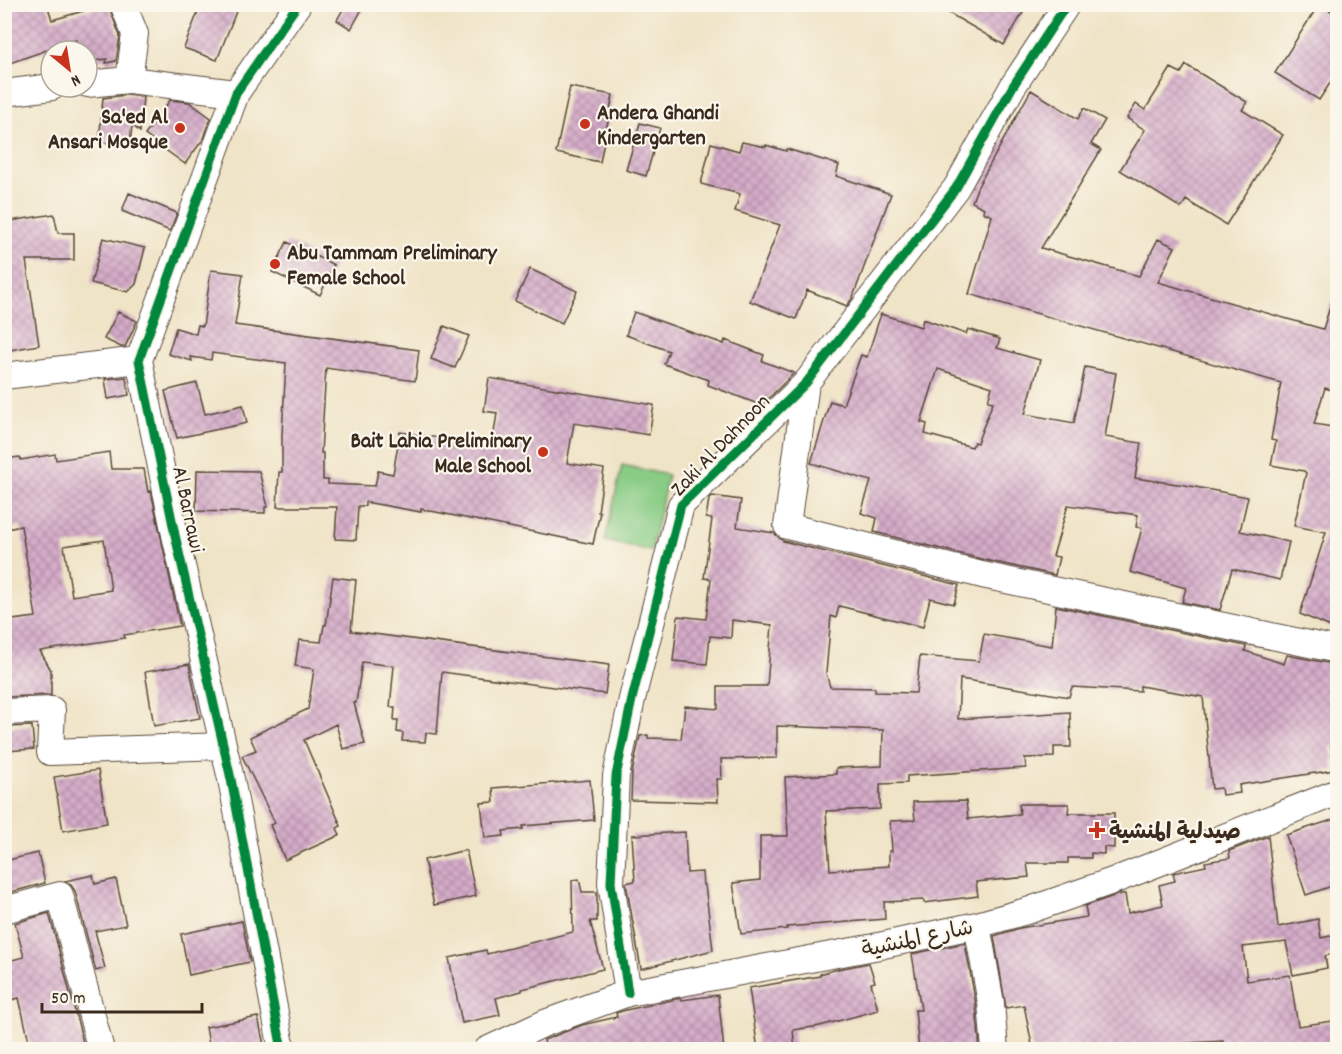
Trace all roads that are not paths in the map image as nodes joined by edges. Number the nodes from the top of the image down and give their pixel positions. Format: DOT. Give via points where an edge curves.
graph roads {
  1 [pos="123,4"];
  2 [pos="298,4"];
  3 [pos="1067,4"];
  4 [pos="129,80"];
  5 [pos="99,83"];
  6 [pos="39,89"];
  7 [pos="4,93"];
  8 [pos="236,93"];
  9 [pos="139,360"];
  10 [pos="4,376"];
  11 [pos="806,384"];
  12 [pos="1338,650"];
  13 [pos="4,712"];
  14 [pos="223,746"];
  15 [pos="1338,792"];
  16 [pos="4,909"];
  17 [pos="976,925"];
  18 [pos="628,993"];
  19 [pos="101,1050"];
  20 [pos="282,1050"];
  21 [pos="487,1050"];
  22 [pos="995,1050"];
  1 -- 4 [label="street" via="135,34"];
  2 -- 8 [label="street"];
  3 -- 11 [label="street, Zaki Al Dahnoon" via="1013,86 956,188"];
  4 -- 5 [label="street"];
  4 -- 8 [label="street"];
  6 -- 7 [label="street"];
  8 -- 9 [label="street"];
  9 -- 10 [label="street"];
  9 -- 14 [label="street, Al Barrawi"];
  11 -- 12 [label="street" via="787,526 982,575"];
  11 -- 18 [label="street, Zaki Al Dahnoon" via="681,505 616,776 611,884"];
  13 -- 14 [label="street" via="52,710 50,752"];
  14 -- 20 [label="street, Al Barrawi"];
  15 -- 17 [label="street, شارع المنشية" via="1107,883"];
  16 -- 19 [label="street" via="60,895"];
  17 -- 18 [label="street, شارع المنشية"];
  17 -- 22 [label="street" via="991,1003"];
  18 -- 21 [label="street, شارع المنشية" via="545,1023"];
}
